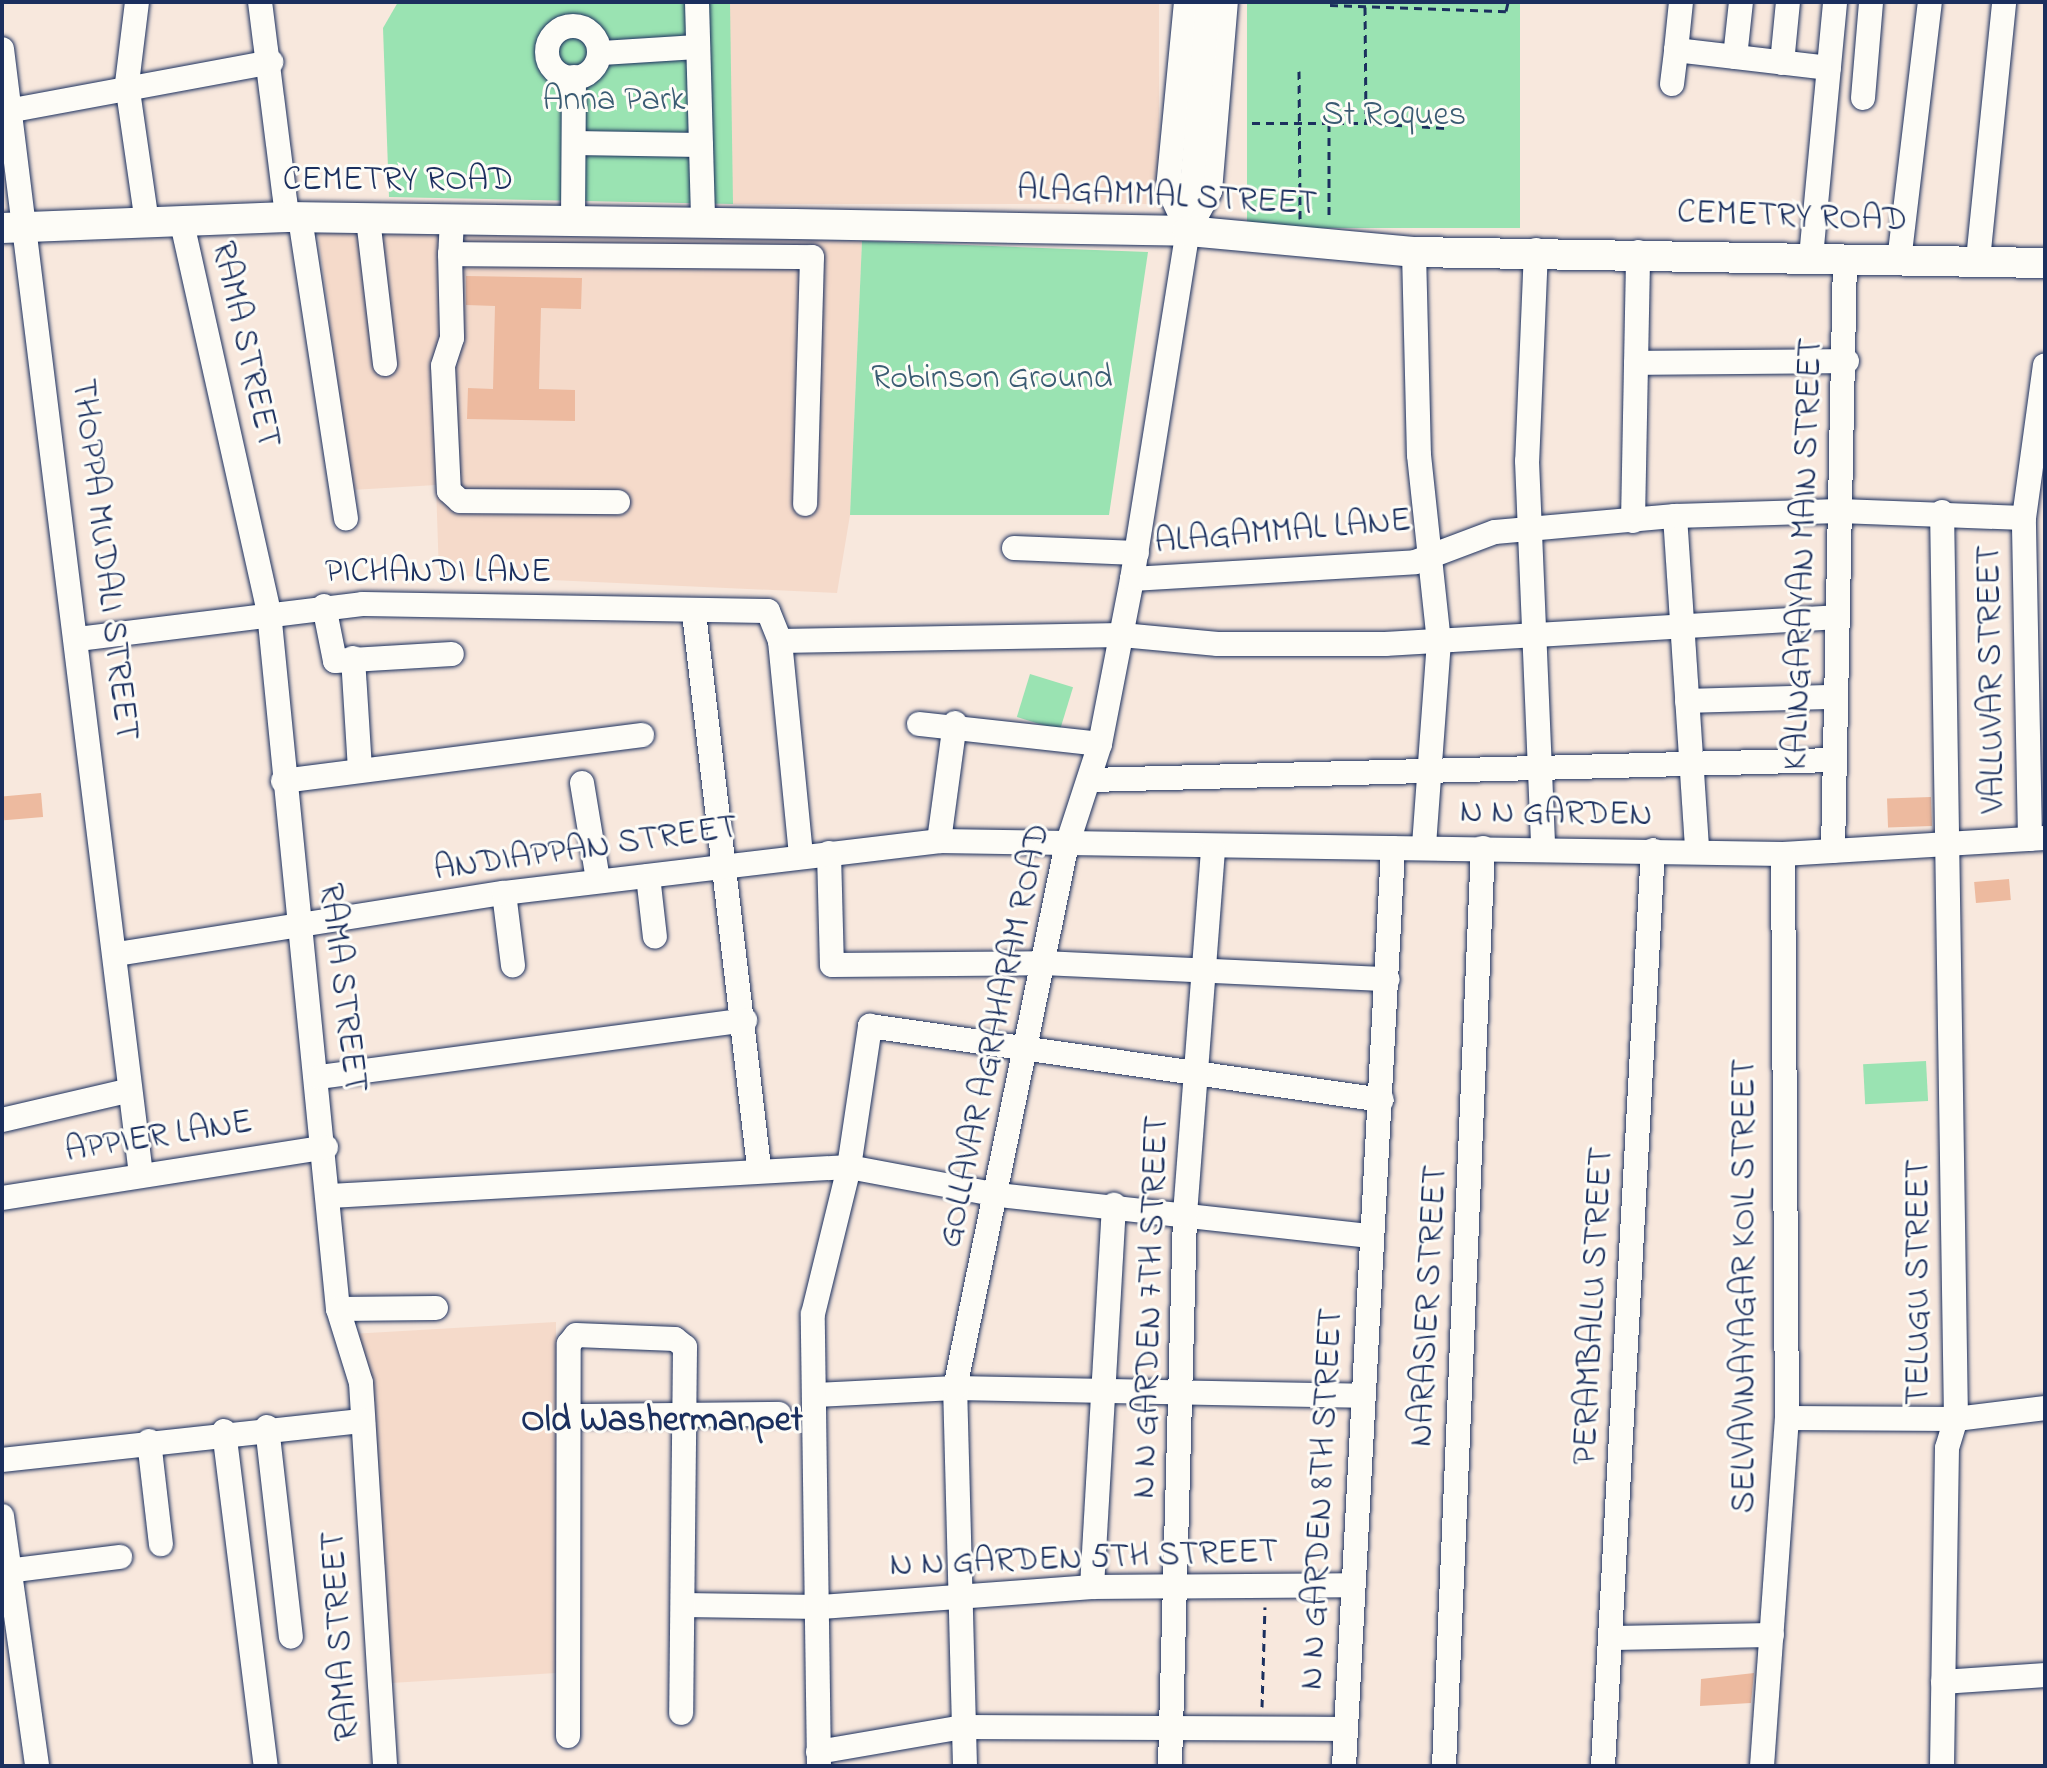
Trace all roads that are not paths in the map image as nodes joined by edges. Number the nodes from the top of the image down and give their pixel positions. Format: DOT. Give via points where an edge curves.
graph roads {
  1 [pos="137,2"];
  2 [pos="260,2"];
  3 [pos="697,2"];
  4 [pos="1186,2"];
  5 [pos="1208,2"];
  6 [pos="1226,2"];
  7 [pos="1681,2"];
  8 [pos="1741,2"];
  9 [pos="1788,2"];
  10 [pos="1835,2"];
  11 [pos="1871,2"];
  12 [pos="1930,2"];
  13 [pos="2004,2"];
  14 [pos="697,47"];
  15 [pos="2,49"];
  16 [pos="1676,50"];
  17 [pos="602,53"];
  18 [pos="1735,57"];
  19 [pos="271,62"];
  20 [pos="1782,63"];
  21 [pos="1829,68"];
  22 [pos="574,77"];
  23 [pos="127,84"];
  24 [pos="1672,84"];
  25 [pos="1863,98"];
  26 [pos="6,111"];
  27 [pos="574,143"];
  28 [pos="701,145"];
  29 [pos="293,218"];
  30 [pos="368,219"];
  31 [pos="452,220"];
  32 [pos="573,221"];
  33 [pos="147,223"];
  34 [pos="182,223"];
  35 [pos="703,223"];
  36 [pos="803,225"];
  37 [pos="14,226"];
  38 [pos="1188,231"];
  39 [pos="1536,250"];
  40 [pos="1414,252"];
  41 [pos="1638,252"];
  42 [pos="450,254"];
  43 [pos="812,257"];
  44 [pos="1811,257"];
  45 [pos="1845,259"];
  46 [pos="1978,260"];
  47 [pos="1899,261"];
  48 [pos="2045,263"];
  49 [pos="1847,361"];
  50 [pos="1636,363"];
  51 [pos="385,364"];
  52 [pos="2045,365"];
  53 [pos="2042,448"];
  54 [pos="618,502"];
  55 [pos="805,504"];
  56 [pos="1840,511"];
  57 [pos="1942,512"];
  58 [pos="1675,516"];
  59 [pos="346,518"];
  60 [pos="2024,518"];
  61 [pos="1633,521"];
  62 [pos="1531,530"];
  63 [pos="1014,548"];
  64 [pos="1137,553"];
  65 [pos="1433,553"];
  66 [pos="1132,579"];
  67 [pos="324,606"];
  68 [pos="269,612"];
  69 [pos="694,613"];
  70 [pos="1837,617"];
  71 [pos="1686,624"];
  72 [pos="1536,631"];
  73 [pos="1122,635"];
  74 [pos="78,639"];
  75 [pos="780,641"];
  76 [pos="1439,641"];
  77 [pos="452,654"];
  78 [pos="353,658"];
  79 [pos="1834,697"];
  80 [pos="1687,701"];
  81 [pos="955,723"];
  82 [pos="919,724"];
  83 [pos="642,735"];
  84 [pos="1100,744"];
  85 [pos="1832,760"];
  86 [pos="1688,764"];
  87 [pos="360,770"];
  88 [pos="1543,772"];
  89 [pos="1433,776"];
  90 [pos="1090,780"];
  91 [pos="283,781"];
  92 [pos="582,783"];
  93 [pos="2038,838"];
  94 [pos="939,841"];
  95 [pos="1947,844"];
  96 [pos="1424,846"];
  97 [pos="1066,848"];
  98 [pos="1393,848"];
  99 [pos="1483,848"];
  100 [pos="1543,849"];
  101 [pos="1213,850"];
  102 [pos="1653,850"];
  103 [pos="1697,851"];
  104 [pos="1833,851"];
  105 [pos="829,853"];
  106 [pos="1783,854"];
  107 [pos="801,856"];
  108 [pos="720,865"];
  109 [pos="648,876"];
  110 [pos="598,880"];
  111 [pos="504,893"];
  112 [pos="298,927"];
  113 [pos="655,937"];
  114 [pos="117,954"];
  115 [pos="1043,963"];
  116 [pos="513,965"];
  117 [pos="1206,973"];
  118 [pos="1388,979"];
  119 [pos="745,1020"];
  120 [pos="1026,1047"];
  121 [pos="1194,1071"];
  122 [pos="319,1077"];
  123 [pos="127,1091"];
  124 [pos="1382,1100"];
  125 [pos="2,1120"];
  126 [pos="326,1147"];
  127 [pos="759,1167"];
  128 [pos="849,1167"];
  129 [pos="141,1175"];
  130 [pos="998,1195"];
  131 [pos="330,1196"];
  132 [pos="2,1198"];
  133 [pos="1114,1205"];
  134 [pos="1185,1214"];
  135 [pos="1370,1236"];
  136 [pos="436,1308"];
  137 [pos="338,1309"];
  138 [pos="955,1388"];
  139 [pos="1100,1391"];
  140 [pos="1184,1391"];
  141 [pos="816,1395"];
  142 [pos="1363,1396"];
  143 [pos="2045,1408"];
  144 [pos="779,1414"];
  145 [pos="684,1415"];
  146 [pos="571,1416"];
  147 [pos="1787,1418"];
  148 [pos="1956,1419"];
  149 [pos="363,1421"];
  150 [pos="267,1427"];
  151 [pos="224,1431"];
  152 [pos="149,1441"];
  153 [pos="2,1460"];
  154 [pos="2,1516"];
  155 [pos="161,1544"];
  156 [pos="120,1557"];
  157 [pos="7,1571"];
  158 [pos="1351,1585"];
  159 [pos="1092,1587"];
  160 [pos="1178,1587"];
  161 [pos="964,1594"];
  162 [pos="683,1605"];
  163 [pos="821,1607"];
  164 [pos="1772,1635"];
  165 [pos="291,1637"];
  166 [pos="1613,1638"];
  167 [pos="2045,1675"];
  168 [pos="1943,1682"];
  169 [pos="681,1713"];
  170 [pos="963,1727"];
  171 [pos="1346,1729"];
  172 [pos="1169,1733"];
  173 [pos="568,1736"];
  174 [pos="819,1759"];
  175 [pos="37,1766"];
  176 [pos="266,1766"];
  177 [pos="385,1766"];
  178 [pos="965,1766"];
  179 [pos="1170,1766"];
  180 [pos="1344,1766"];
  181 [pos="1444,1766"];
  182 [pos="1603,1766"];
  183 [pos="1762,1766"];
  184 [pos="1942,1766"];
  1 -- 23 [label="street"];
  2 -- 19 [label="street"];
  3 -- 14 [label="street"];
  4 -- 38 [label="street" via="1168,188"];
  5 -- 38 [label="street, GOLLAVAR AGRAHARAM ROAD"];
  6 -- 38 [label="street" via="1210,191"];
  7 -- 16 [label="street"];
  8 -- 18 [label="street"];
  9 -- 20 [label="street"];
  10 -- 21 [label="street"];
  11 -- 25 [label="street"];
  12 -- 47 [label="street"];
  13 -- 46 [label="street"];
  14 -- 17 [label="street"];
  14 -- 28 [label="street"];
  15 -- 26 [label="street, THOPPA MUDALI STREET"];
  16 -- 18 [label="street"];
  16 -- 24 [label="street"];
  17 -- 22 [label="street" via="596,68"];
  17 -- 22 [label="street" via="590,32 559,29 546,49 549,64"];
  18 -- 20 [label="street"];
  19 -- 23 [label="street"];
  19 -- 29 [label="street"];
  20 -- 21 [label="street"];
  21 -- 44 [label="street"];
  22 -- 27 [label="street"];
  23 -- 26 [label="street"];
  23 -- 33 [label="street"];
  26 -- 37 [label="street, THOPPA MUDALI STREET"];
  27 -- 28 [label="street"];
  27 -- 32 [label="street"];
  28 -- 35 [label="street"];
  29 -- 30 [label="main road, CEMETRY ROAD"];
  29 -- 34 [label="main road, CEMETRY ROAD"];
  29 -- 59 [label="street"];
  30 -- 31 [label="main road, CEMETRY ROAD"];
  30 -- 51 [label="street"];
  31 -- 32 [label="main road, CEMETRY ROAD"];
  31 -- 42 [label="street"];
  32 -- 35 [label="main road, CEMETRY ROAD"];
  33 -- 34 [label="main road, CEMETRY ROAD"];
  33 -- 37 [label="main road, CEMETRY ROAD"];
  34 -- 68 [label="street, RAMA STREET"];
  35 -- 36 [label="main road, CEMETRY ROAD"];
  36 -- 38 [label="main road, ALAGAMMAL STREET"];
  36 -- 43 [label="street"];
  37 -- 74 [label="street, THOPPA MUDALI STREET"];
  38 -- 40 [label="main road, ALAGAMMAL STREET"];
  38 -- 64 [label="street, GOLLAVAR AGRAHARAM ROAD"];
  39 -- 40 [label="main road, ALAGAMMAL STREET"];
  39 -- 41 [label="main road, CEMETRY ROAD"];
  39 -- 62 [label="street"];
  40 -- 65 [label="street" via="1419,455"];
  41 -- 44 [label="main road, CEMETRY ROAD"];
  41 -- 50 [label="street"];
  42 -- 43 [label="street"];
  42 -- 54 [label="street" via="452,338 443,366 449,491 460,501"];
  43 -- 55 [label="street"];
  44 -- 45 [label="main road, CEMETRY ROAD"];
  45 -- 47 [label="main road, CEMETRY ROAD"];
  45 -- 49 [label="street, KALINGARAYAN MAIN STREET"];
  46 -- 47 [label="main road, CEMETRY ROAD"];
  46 -- 48 [label="main road, CEMETRY ROAD"];
  49 -- 50 [label="street"];
  49 -- 56 [label="street, KALINGARAYAN MAIN STREET"];
  50 -- 61 [label="street"];
  52 -- 53 [label="street, VALLUVAR STREET"];
  53 -- 60 [label="street, VALLUVAR STREET"];
  56 -- 57 [label="street, ALAGAMMAL LANE"];
  56 -- 58 [label="street, ALAGAMMAL LANE"];
  56 -- 70 [label="street, KALINGARAYAN MAIN STREET"];
  57 -- 60 [label="street, ALAGAMMAL LANE"];
  57 -- 95 [label="street, TELUGU STREET"];
  58 -- 61 [label="street, ALAGAMMAL LANE"];
  58 -- 71 [label="street"];
  60 -- 93 [label="street, VALLUVAR STREET"];
  61 -- 62 [label="street, ALAGAMMAL LANE"];
  62 -- 65 [label="street, ALAGAMMAL LANE" via="1495,532"];
  62 -- 72 [label="street"];
  63 -- 64 [label="street"];
  64 -- 66 [label="street, GOLLAVAR AGRAHARAM ROAD"];
  65 -- 66 [label="street, ALAGAMMAL LANE" via="1415,562"];
  65 -- 76 [label="street"];
  66 -- 73 [label="street, GOLLAVAR AGRAHARAM ROAD"];
  67 -- 68 [label="street, PICHANDI LANE"];
  67 -- 69 [label="street, PICHANDI LANE"];
  67 -- 78 [label="street" via="335,661"];
  68 -- 74 [label="street, PICHANDI LANE"];
  68 -- 91 [label="street, RAMA STREET"];
  69 -- 75 [label="street, PICHANDI LANE" via="768,611"];
  69 -- 108 [label="street"];
  70 -- 71 [label="street"];
  70 -- 79 [label="street, KALINGARAYAN MAIN STREET"];
  71 -- 72 [label="street"];
  71 -- 80 [label="street"];
  72 -- 76 [label="street"];
  72 -- 88 [label="street"];
  73 -- 75 [label="street"];
  73 -- 76 [label="street" via="1218,644"];
  73 -- 84 [label="street, GOLLAVAR AGRAHARAM ROAD"];
  74 -- 114 [label="street, THOPPA MUDALI STREET"];
  75 -- 107 [label="street"];
  76 -- 89 [label="street"];
  77 -- 78 [label="street"];
  78 -- 87 [label="street"];
  79 -- 80 [label="street"];
  79 -- 85 [label="street, KALINGARAYAN MAIN STREET"];
  80 -- 86 [label="street"];
  81 -- 82 [label="street"];
  81 -- 84 [label="street"];
  81 -- 94 [label="street"];
  83 -- 87 [label="street"];
  84 -- 90 [label="street, GOLLAVAR AGRAHARAM ROAD"];
  85 -- 86 [label="street"];
  85 -- 104 [label="street, KALINGARAYAN MAIN STREET"];
  86 -- 88 [label="street"];
  86 -- 103 [label="street"];
  87 -- 91 [label="street"];
  88 -- 89 [label="street"];
  88 -- 100 [label="street"];
  89 -- 90 [label="street"];
  89 -- 96 [label="street"];
  90 -- 97 [label="street, GOLLAVAR AGRAHARAM ROAD"];
  91 -- 112 [label="street, RAMA STREET"];
  92 -- 110 [label="street"];
  93 -- 95 [label="street, N N GARDEN"];
  94 -- 97 [label="street, ANDIAPPAN STREET"];
  94 -- 105 [label="street, ANDIAPPAN STREET"];
  95 -- 104 [label="street, N N GARDEN"];
  95 -- 148 [label="street, TELUGU STREET"];
  96 -- 98 [label="street, N N GARDEN"];
  96 -- 99 [label="street, N N GARDEN"];
  97 -- 101 [label="street, N N GARDEN"];
  97 -- 115 [label="street, GOLLAVAR AGRAHARAM ROAD"];
  98 -- 101 [label="street, N N GARDEN"];
  98 -- 118 [label="street, N N GARDEN 8TH STREET"];
  99 -- 100 [label="street, N N GARDEN"];
  99 -- 181 [label="street, NARASIER STREET"];
  100 -- 102 [label="street, N N GARDEN"];
  101 -- 117 [label="street, N N GARDEN 7TH STREET"];
  102 -- 103 [label="street, N N GARDEN"];
  102 -- 166 [label="street, PERAMBALLU STREET"];
  103 -- 106 [label="street, N N GARDEN"];
  104 -- 106 [label="street, N N GARDEN"];
  105 -- 107 [label="street, ANDIAPPAN STREET"];
  105 -- 115 [label="street" via="832,965"];
  106 -- 147 [label="street, SELVAVINAYAGAR KOIL STREET"];
  107 -- 108 [label="street, ANDIAPPAN STREET"];
  108 -- 109 [label="street, ANDIAPPAN STREET"];
  108 -- 119 [label="street"];
  109 -- 110 [label="street, ANDIAPPAN STREET"];
  109 -- 113 [label="street"];
  110 -- 111 [label="street, ANDIAPPAN STREET"];
  111 -- 112 [label="street, ANDIAPPAN STREET"];
  111 -- 116 [label="street"];
  112 -- 114 [label="street, ANDIAPPAN STREET"];
  112 -- 122 [label="street, RAMA STREET"];
  114 -- 123 [label="street, THOPPA MUDALI STREET"];
  115 -- 117 [label="street"];
  115 -- 120 [label="street, GOLLAVAR AGRAHARAM ROAD"];
  117 -- 118 [label="street"];
  117 -- 121 [label="street, N N GARDEN 7TH STREET"];
  118 -- 124 [label="street, N N GARDEN 8TH STREET"];
  119 -- 122 [label="street"];
  119 -- 127 [label="street"];
  120 -- 121 [label="street"];
  120 -- 128 [label="street" via="870,1026"];
  120 -- 130 [label="street, GOLLAVAR AGRAHARAM ROAD"];
  121 -- 124 [label="street"];
  121 -- 134 [label="street, N N GARDEN 7TH STREET"];
  122 -- 126 [label="street, RAMA STREET"];
  123 -- 125 [label="street"];
  123 -- 129 [label="street, THOPPA MUDALI STREET"];
  124 -- 135 [label="street, N N GARDEN 8TH STREET"];
  126 -- 129 [label="street, APPIER LANE"];
  126 -- 131 [label="street, RAMA STREET"];
  127 -- 128 [label="street"];
  127 -- 131 [label="street"];
  128 -- 130 [label="street"];
  128 -- 141 [label="street" via="813,1314"];
  129 -- 132 [label="street, APPIER LANE"];
  130 -- 133 [label="street"];
  130 -- 138 [label="street, GOLLAVAR AGRAHARAM ROAD"];
  131 -- 137 [label="street, RAMA STREET"];
  133 -- 134 [label="street"];
  133 -- 139 [label="street"];
  134 -- 135 [label="street"];
  134 -- 140 [label="street, N N GARDEN 7TH STREET"];
  135 -- 142 [label="street, N N GARDEN 8TH STREET"];
  136 -- 137 [label="street"];
  137 -- 149 [label="street, RAMA STREET" via="356,1356"];
  138 -- 139 [label="street"];
  138 -- 141 [label="street"];
  138 -- 161 [label="street, GOLLAVAR AGRAHARAM ROAD"];
  139 -- 140 [label="street"];
  139 -- 159 [label="street"];
  140 -- 142 [label="street"];
  140 -- 160 [label="street, N N GARDEN 7TH STREET"];
  141 -- 163 [label="street"];
  142 -- 158 [label="street, N N GARDEN 8TH STREET"];
  143 -- 148 [label="street"];
  144 -- 145 [label="street"];
  145 -- 146 [label="street"];
  145 -- 146 [label="street" via="681,1341 576,1335 569,1344"];
  145 -- 162 [label="street"];
  146 -- 173 [label="street"];
  147 -- 148 [label="street"];
  147 -- 164 [label="street, SELVAVINAYAGAR KOIL STREET"];
  148 -- 168 [label="street, TELUGU STREET" via="1947,1448"];
  149 -- 150 [label="street"];
  149 -- 177 [label="street, RAMA STREET"];
  150 -- 151 [label="street"];
  150 -- 165 [label="street"];
  151 -- 152 [label="street"];
  151 -- 176 [label="street"];
  152 -- 153 [label="street"];
  152 -- 155 [label="street"];
  154 -- 157 [label="street"];
  156 -- 157 [label="street"];
  157 -- 175 [label="street"];
  158 -- 160 [label="street, N N GARDEN 5TH STREET"];
  158 -- 171 [label="street, N N GARDEN 8TH STREET"];
  159 -- 160 [label="street, N N GARDEN 5TH STREET"];
  159 -- 161 [label="street, N N GARDEN 5TH STREET"];
  160 -- 172 [label="street, N N GARDEN 7TH STREET"];
  161 -- 163 [label="street, N N GARDEN 5TH STREET"];
  161 -- 170 [label="street, GOLLAVAR AGRAHARAM ROAD"];
  162 -- 163 [label="street, N N GARDEN 5TH STREET"];
  162 -- 169 [label="street"];
  163 -- 174 [label="street"];
  164 -- 166 [label="street"];
  164 -- 183 [label="street, SELVAVINAYAGAR KOIL STREET"];
  166 -- 182 [label="street, PERAMBALLU STREET"];
  167 -- 168 [label="street"];
  168 -- 184 [label="street, TELUGU STREET"];
  170 -- 172 [label="street"];
  170 -- 174 [label="street"];
  170 -- 178 [label="street, GOLLAVAR AGRAHARAM ROAD"];
  171 -- 172 [label="street"];
  171 -- 180 [label="street, N N GARDEN 8TH STREET"];
  172 -- 179 [label="street, N N GARDEN 7TH STREET"];
}
